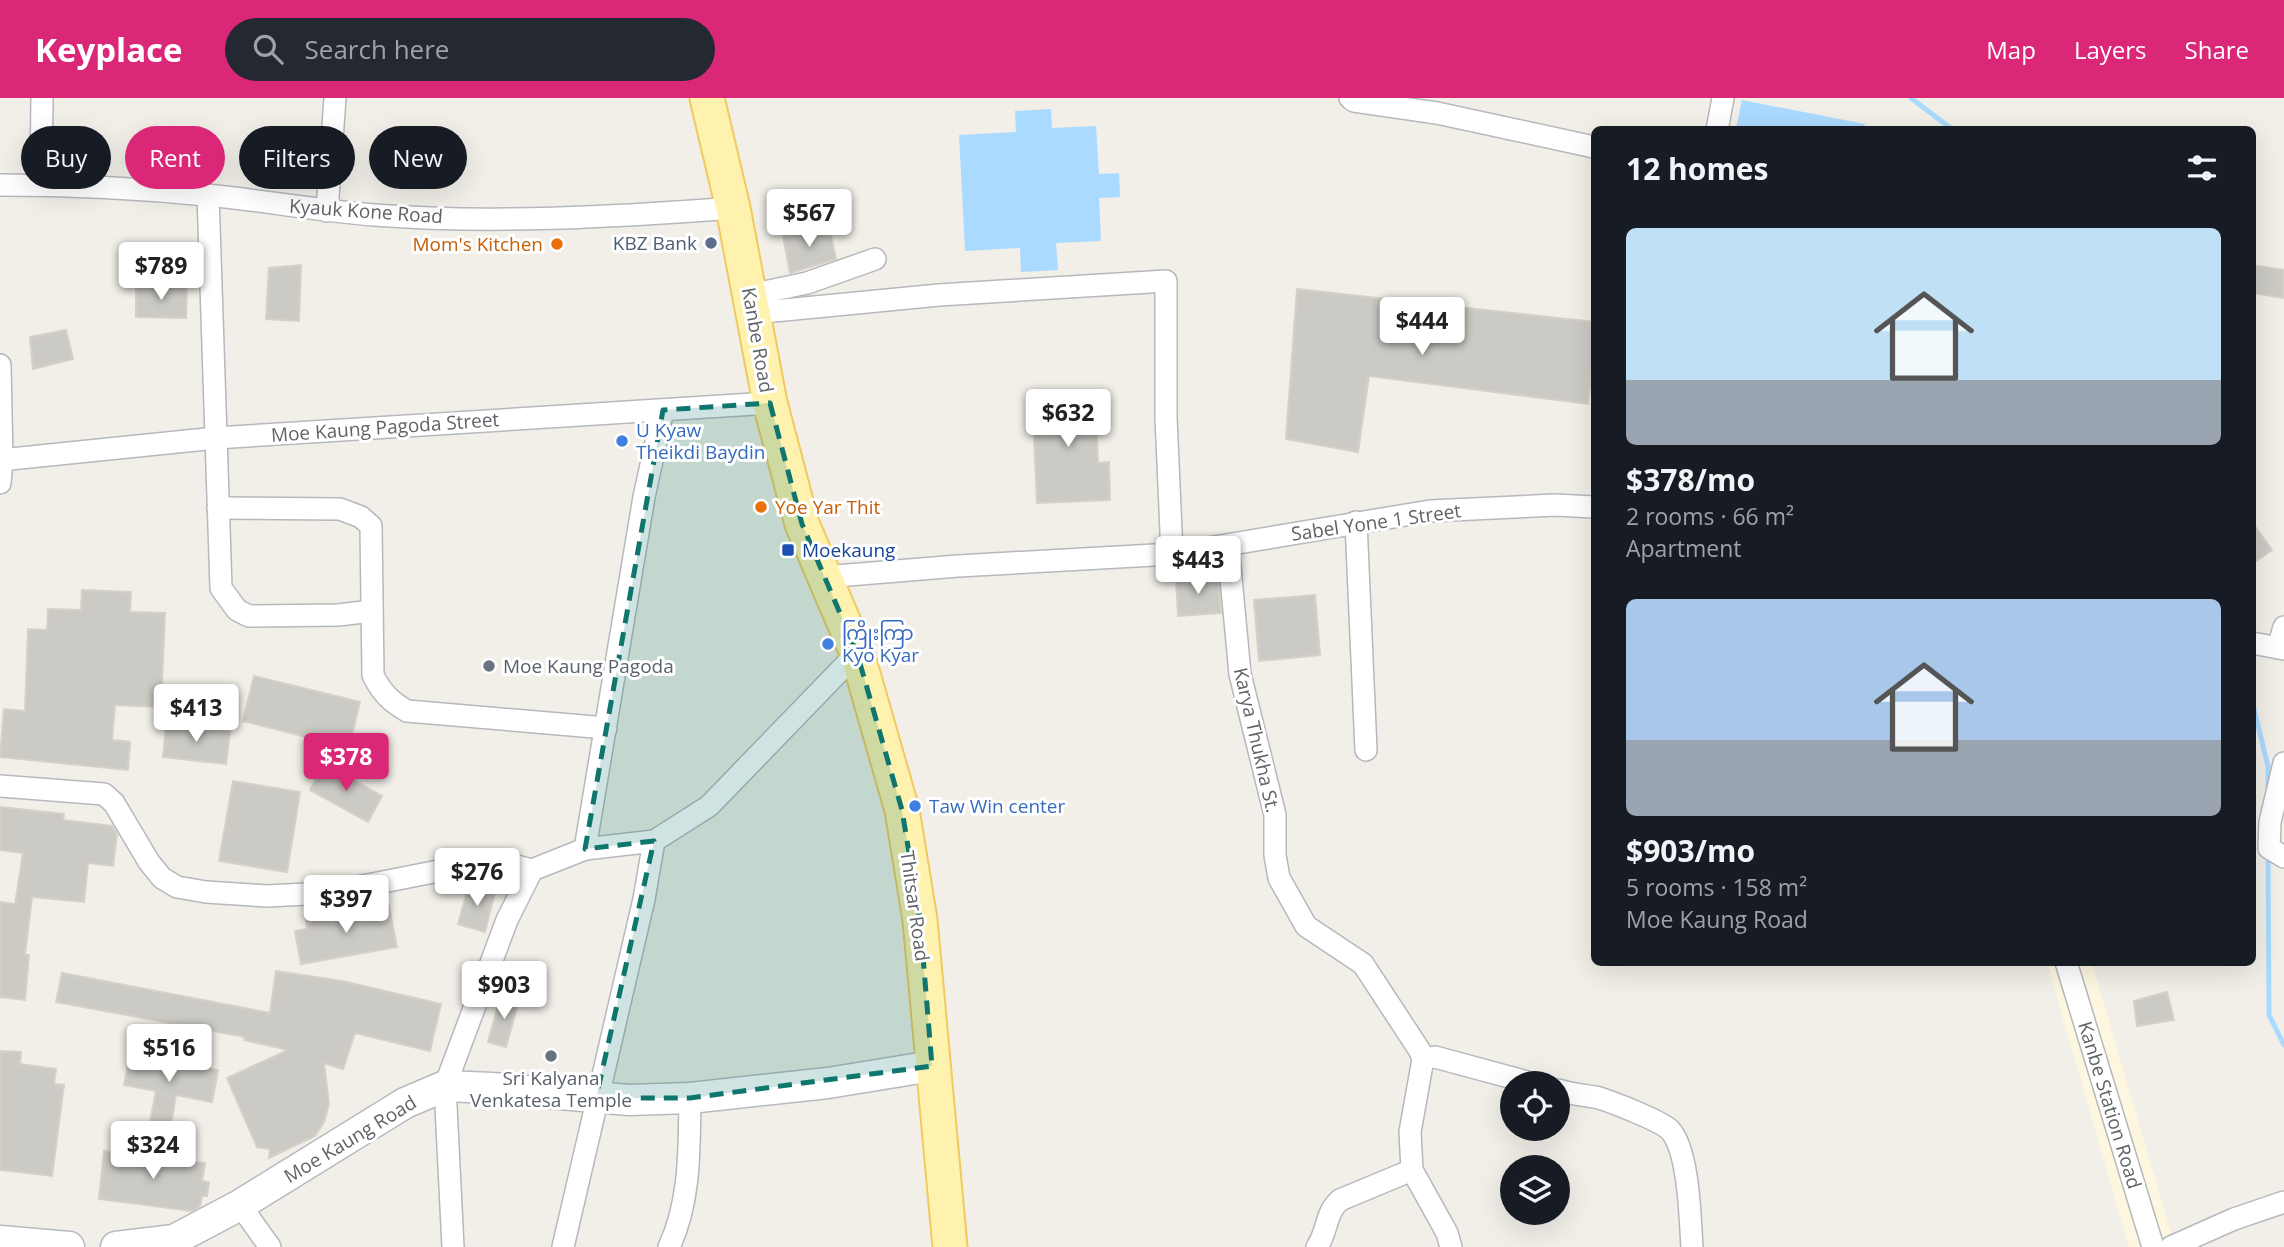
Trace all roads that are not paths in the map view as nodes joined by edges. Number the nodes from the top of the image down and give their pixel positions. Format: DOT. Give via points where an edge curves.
graph roads {
  1 [pos="42,98"];
  2 [pos="335,98"];
  3 [pos="708,98"];
  4 [pos="1350,98"];
  5 [pos="1723,98"];
  6 [pos="42,126"];
  7 [pos="1718,126"];
  8 [pos="1591,146"];
  9 [pos="0,185"];
  10 [pos="21,185"];
  11 [pos="111,188"];
  12 [pos="208,195"];
  13 [pos="733,208"];
  14 [pos="327,211"];
  15 [pos="875,259"];
  16 [pos="752,304"];
  17 [pos="0,365"];
  18 [pos="770,403"];
  19 [pos="663,410"];
  20 [pos="216,438"];
  21 [pos="1,460"];
  22 [pos="0,483"];
  23 [pos="1591,507"];
  24 [pos="218,508"];
  25 [pos="1356,522"];
  26 [pos="1228,545"];
  27 [pos="1172,554"];
  28 [pos="824,577"];
  29 [pos="372,611"];
  30 [pos="2284,627"];
  31 [pos="2256,644"];
  32 [pos="2281,648"];
  33 [pos="857,653"];
  34 [pos="606,728"];
  35 [pos="1366,750"];
  36 [pos="2284,763"];
  37 [pos="0,786"];
  38 [pos="654,841"];
  39 [pos="585,849"];
  40 [pos="2284,857"];
  41 [pos="532,870"];
  42 [pos="2067,966"];
  43 [pos="1423,1059"];
  44 [pos="932,1066"];
  45 [pos="1500,1075"];
  46 [pos="444,1086"];
  47 [pos="1570,1094"];
  48 [pos="596,1098"];
  49 [pos="690,1098"];
  50 [pos="1412,1170"];
  51 [pos="2284,1202"];
  52 [pos="240,1205"];
  53 [pos="0,1241"];
  54 [pos="174,1243"];
  55 [pos="69,1247"];
  56 [pos="116,1247"];
  57 [pos="270,1247"];
  58 [pos="453,1247"];
  59 [pos="563,1247"];
  60 [pos="668,1247"];
  61 [pos="950,1247"];
  62 [pos="1317,1247"];
  63 [pos="1451,1247"];
  64 [pos="1692,1247"];
  65 [pos="2153,1247"];
  66 [pos="2171,1247"];
  1 -- 6 [label="street"];
  2 -- 14 [label="street"];
  3 -- 13 [label="main road, Kanbe Road"];
  4 -- 8 [label="street"];
  5 -- 7 [label="street"];
  9 -- 10 [label="street, Kyauk Kone Road"];
  11 -- 12 [label="street, Kyauk Kone Road"];
  12 -- 14 [label="street, Kyauk Kone Road"];
  12 -- 20 [label="street"];
  13 -- 14 [label="street, Kyauk Kone Road" via="603,217 423,218"];
  13 -- 16 [label="main road, Kanbe Road"];
  15 -- 16 [label="street"];
  16 -- 18 [label="main road, Kanbe Road"];
  16 -- 27 [label="street" via="1167,281 1166,418"];
  17 -- 21 [label="street"];
  18 -- 19 [label="street, Moe Kaung Pagoda Street"];
  18 -- 28 [label="main road, Kanbe Road" via="802,524"];
  19 -- 20 [label="street, Moe Kaung Pagoda Street"];
  19 -- 34 [label="street"];
  20 -- 21 [label="street, Moe Kaung Pagoda Street"];
  20 -- 24 [label="street"];
  21 -- 22 [label="street"];
  23 -- 25 [label="street, Sabel Yone 1 Street" via="1430,510"];
  24 -- 29 [label="street" via="340,509 361,517 371,526"];
  24 -- 29 [label="street" via="221,588 237,610 249,616"];
  25 -- 26 [label="street, Sabel Yone 1 Street"];
  25 -- 35 [label="street"];
  26 -- 27 [label="street, Sabel Yone 1 Street"];
  26 -- 43 [label="street, Karya Thukha St." via="1240,674 1275,815 1279,878 1306,926 1363,964"];
  27 -- 28 [label="street, Sabel Yone 1 Street"];
  28 -- 33 [label="main road, Thitsar Road"];
  29 -- 34 [label="street" via="373,675 380,691 407,711"];
  30 -- 32 [label="street"];
  31 -- 32 [label="street"];
  33 -- 38 [label="street" via="709,806"];
  33 -- 44 [label="main road, Thitsar Road" via="902,810 920,920"];
  34 -- 39 [label="street"];
  36 -- 40 [label="street" via="2269,834 2269,848"];
  37 -- 41 [label="street" via="104,794 162,878 177,887 206,892 327,893 468,865 505,863"];
  38 -- 39 [label="street"];
  38 -- 48 [label="street"];
  39 -- 41 [label="street"];
  41 -- 46 [label="street"];
  42 -- 65 [label="street, Kanbe Station Road"];
  43 -- 45 [label="street" via="1435,1057"];
  43 -- 50 [label="street" via="1410,1132"];
  44 -- 49 [label="main road, Moe Kaung Road"];
  44 -- 61 [label="main road, Thitsar Road"];
  46 -- 48 [label="main road, Moe Kaung Road"];
  46 -- 52 [label="main road, Moe Kaung Road" via="405,1103"];
  46 -- 58 [label="street"];
  47 -- 64 [label="street" via="1595,1097 1670,1130 1684,1159"];
  48 -- 49 [label="main road, Moe Kaung Road"];
  48 -- 59 [label="street"];
  49 -- 60 [label="street" via="688,1179"];
  50 -- 62 [label="street" via="1340,1200 1332,1207"];
  50 -- 63 [label="street"];
  51 -- 66 [label="street"];
  52 -- 54 [label="main road, Moe Kaung Road"];
  52 -- 57 [label="street"];
  53 -- 55 [label="main road"];
  54 -- 56 [label="main road, Moe Kaung Road"];
}
